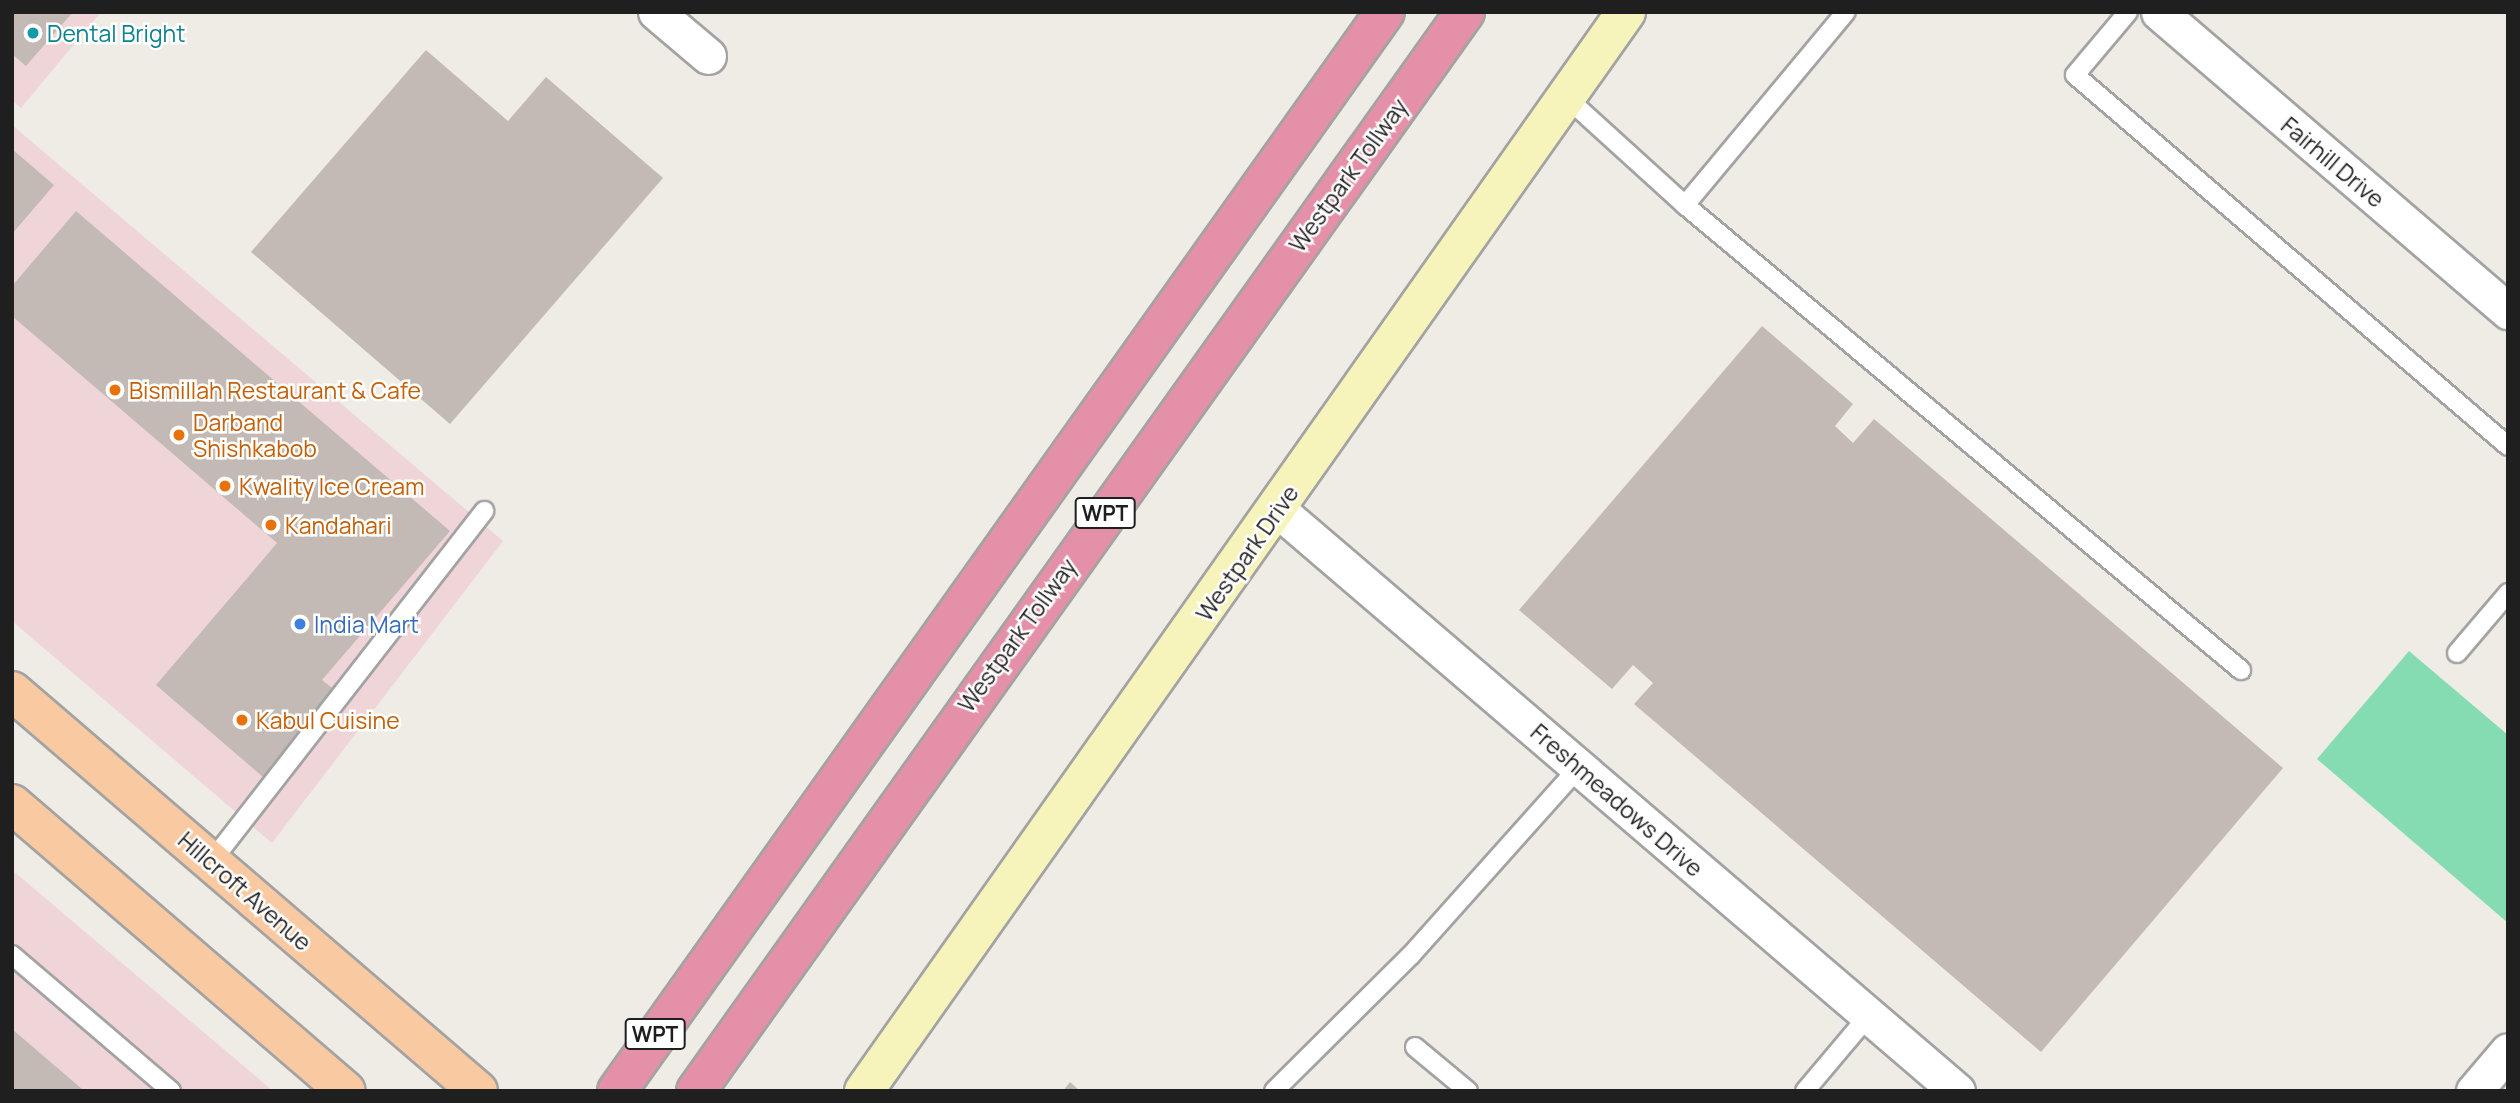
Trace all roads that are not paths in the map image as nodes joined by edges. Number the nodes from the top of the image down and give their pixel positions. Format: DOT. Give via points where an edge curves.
graph roads {
  1 [pos="656,12"];
  2 [pos="1385,12"];
  3 [pos="1465,12"];
  4 [pos="1626,12"];
  5 [pos="1846,12"];
  6 [pos="2129,12"];
  7 [pos="2159,12"];
  8 [pos="708,57"];
  9 [pos="1567,98"];
  10 [pos="1685,205"];
  11 [pos="2508,311"];
  12 [pos="2508,446"];
  13 [pos="1278,509"];
  14 [pos="484,511"];
  15 [pos="2508,593"];
  16 [pos="2457,653"];
  17 [pos="2241,670"];
  18 [pos="12,691"];
  19 [pos="1579,767"];
  20 [pos="12,804"];
  21 [pos="211,862"];
  22 [pos="12,955"];
  23 [pos="1869,1015"];
  24 [pos="1415,1047"];
  25 [pos="2508,1051"];
  26 [pos="171,1091"];
  27 [pos="346,1091"];
  28 [pos="478,1091"];
  29 [pos="617,1091"];
  30 [pos="696,1091"];
  31 [pos="864,1091"];
  32 [pos="1274,1091"];
  33 [pos="1468,1091"];
  34 [pos="1805,1091"];
  35 [pos="1957,1091"];
  36 [pos="2474,1091"];
  1 -- 8 [label="street"];
  2 -- 29 [label="highway, WPT" via="692,978"];
  3 -- 30 [label="highway, Westpark Tollway / WPT"];
  4 -- 9 [label="main road, Westpark Drive"];
  5 -- 10 [label="lane"];
  6 -- 12 [label="lane" via="2075,75"];
  7 -- 11 [label="street, Fairhill Drive"];
  9 -- 10 [label="lane"];
  9 -- 13 [label="main road, Westpark Drive"];
  10 -- 17 [label="lane"];
  13 -- 19 [label="street, Freshmeadows Drive"];
  13 -- 31 [label="main road, Westpark Drive"];
  14 -- 21 [label="lane"];
  15 -- 16 [label="lane"];
  18 -- 21 [label="main road, Hillcroft Avenue"];
  19 -- 23 [label="street, Freshmeadows Drive"];
  19 -- 32 [label="lane" via="1411,955"];
  20 -- 27 [label="main road"];
  21 -- 28 [label="main road, Hillcroft Avenue"];
  22 -- 26 [label="lane"];
  23 -- 34 [label="lane"];
  23 -- 35 [label="street, Freshmeadows Drive"];
  24 -- 33 [label="lane"];
  25 -- 36 [label="street"];
}
